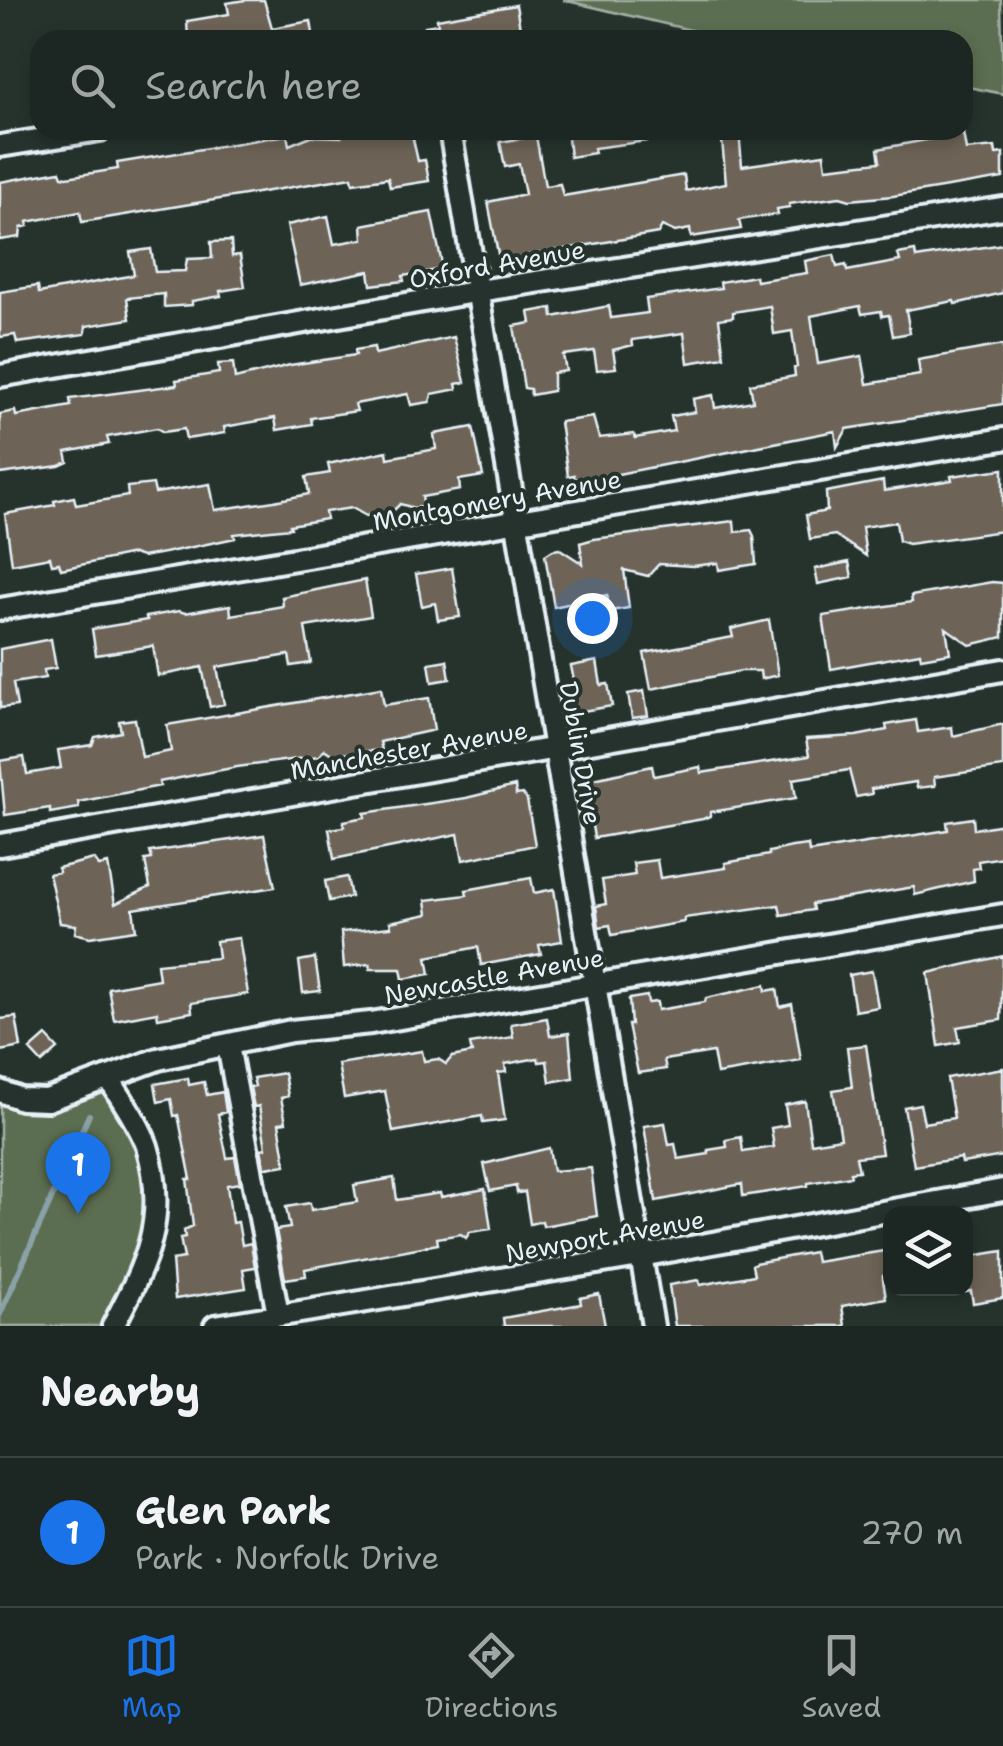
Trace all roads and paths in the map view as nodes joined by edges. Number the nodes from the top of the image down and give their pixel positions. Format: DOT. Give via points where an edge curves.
graph roads {
  1 [pos="38,140"];
  2 [pos="452,140"];
  3 [pos="0,146"];
  4 [pos="1003,208"];
  5 [pos="479,291"];
  6 [pos="0,376"];
  7 [pos="1003,440"];
  8 [pos="517,522"];
  9 [pos="0,609"];
  10 [pos="1003,670"];
  11 [pos="556,750"];
  12 [pos="0,844"];
  13 [pos="1003,915"];
  14 [pos="594,983"];
  15 [pos="228,1045"];
  16 [pos="108,1077"];
  17 [pos="0,1091"];
  18 [pos="1003,1190"];
  19 [pos="642,1256"];
  20 [pos="278,1315"];
  21 [pos="113,1326"];
  22 [pos="214,1326"];
  23 [pos="653,1326"];
  1 -- 3 [label="street"];
  2 -- 5 [label="street, Dublin Drive"];
  4 -- 5 [label="street, Oxford Avenue"];
  5 -- 6 [label="street, Oxford Avenue"];
  5 -- 8 [label="street, Dublin Drive"];
  7 -- 8 [label="street, Montgomery Avenue"];
  8 -- 9 [label="street, Montgomery Avenue"];
  8 -- 11 [label="street, Dublin Drive"];
  10 -- 11 [label="street, Manchester Avenue"];
  11 -- 12 [label="street, Manchester Avenue"];
  11 -- 14 [label="street, Dublin Drive"];
  13 -- 14 [label="street, Newcastle Avenue"];
  14 -- 15 [label="street, Newcastle Avenue"];
  14 -- 19 [label="street, Dublin Drive"];
  15 -- 16 [label="street, Newcastle Avenue"];
  15 -- 20 [label="street"];
  16 -- 17 [label="street, Newcastle Avenue" via="47,1100"];
  16 -- 21 [label="street" via="146,1143 158,1201 144,1266"];
  18 -- 19 [label="street, Newport Avenue"];
  19 -- 20 [label="street, Newport Avenue"];
  19 -- 23 [label="street, Dublin Drive"];
  20 -- 22 [label="street, Newport Avenue"];
}
